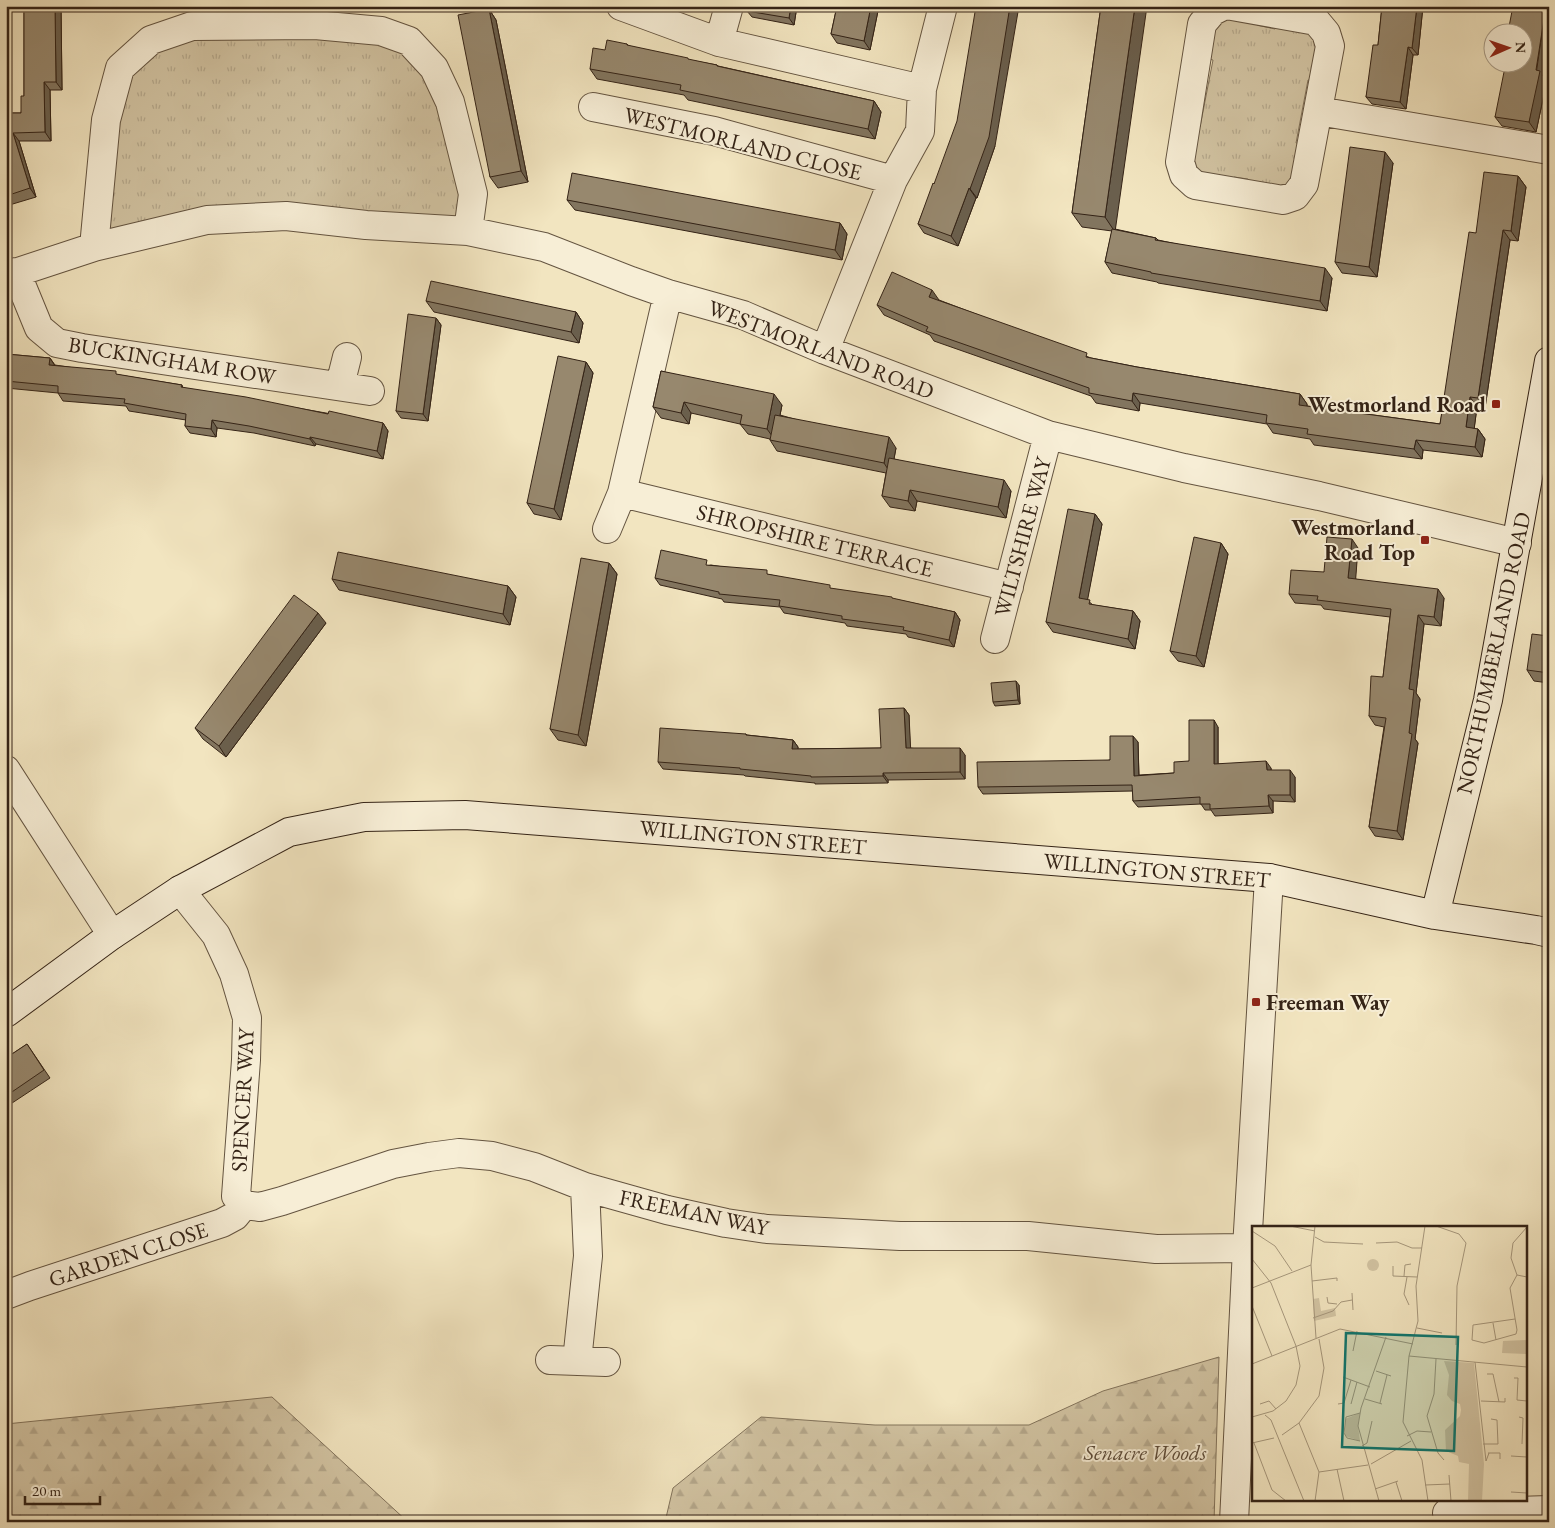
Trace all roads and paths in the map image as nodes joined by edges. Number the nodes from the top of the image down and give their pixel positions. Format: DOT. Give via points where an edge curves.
graph roads {
  1 [pos="621,6"];
  2 [pos="729,6"];
  3 [pos="943,6"];
  4 [pos="1223,6"];
  5 [pos="1232,6"];
  6 [pos="719,42"];
  7 [pos="922,89"];
  8 [pos="593,107"];
  9 [pos="1318,111"];
  10 [pos="1549,150"];
  11 [pos="893,180"];
  12 [pos="468,231"];
  13 [pos="94,247"];
  14 [pos="11,274"];
  15 [pos="668,294"];
  16 [pos="825,350"];
  17 [pos="347,357"];
  18 [pos="1549,361"];
  19 [pos="340,385"];
  20 [pos="370,391"];
  21 [pos="1048,435"];
  22 [pos="622,493"];
  23 [pos="607,529"];
  24 [pos="1517,543"];
  25 [pos="1009,587"];
  26 [pos="995,639"];
  27 [pos="6,770"];
  28 [pos="1269,878"];
  29 [pos="180,890"];
  30 [pos="1435,915"];
  31 [pos="1549,933"];
  32 [pos="112,935"];
  33 [pos="6,1013"];
  34 [pos="585,1187"];
  35 [pos="244,1205"];
  36 [pos="1247,1248"];
  37 [pos="6,1295"];
  38 [pos="550,1360"];
  39 [pos="577,1361"];
  40 [pos="606,1362"];
  41 [pos="1549,1510"];
  42 [pos="1447,1513"];
  43 [pos="1234,1522"];
  1 -- 6 [label="street"];
  2 -- 6 [label="street"];
  3 -- 7 [label="street, WESTMORLAND CLOSE"];
  4 -- 9 [label="street" via="1212,10 1202,24 1180,162 1184,175 1195,185 1283,200 1295,196 1304,184"];
  5 -- 9 [label="street" via="1316,21 1326,33 1330,46"];
  6 -- 7 [label="street"];
  7 -- 11 [label="street, WESTMORLAND CLOSE" via="920,131"];
  8 -- 11 [label="street, WESTMORLAND CLOSE" via="714,131"];
  9 -- 10 [label="street"];
  11 -- 16 [label="street, WESTMORLAND CLOSE"];
  12 -- 13 [label="street, WESTMORLAND ROAD" via="286,216 207,220"];
  12 -- 13 [label="street" via="472,194 450,102 434,68 409,41 381,31 316,25 192,26 151,40 120,68 106,120"];
  12 -- 15 [label="street, WESTMORLAND ROAD" via="544,247"];
  13 -- 14 [label="street, WESTMORLAND ROAD"];
  14 -- 19 [label="street, BUCKINGHAM ROW" via="39,328 57,343"];
  15 -- 16 [label="street, WESTMORLAND ROAD" via="743,315"];
  15 -- 22 [label="street"];
  16 -- 21 [label="street, WESTMORLAND ROAD"];
  17 -- 19 [label="street"];
  18 -- 24 [label="street, NORTHUMBERLAND ROAD"];
  19 -- 20 [label="street, BUCKINGHAM ROW"];
  21 -- 24 [label="street, WESTMORLAND ROAD"];
  21 -- 25 [label="street, WILTSHIRE WAY"];
  22 -- 23 [label="street"];
  22 -- 25 [label="street, SHROPSHIRE TERRACE"];
  24 -- 30 [label="street, NORTHUMBERLAND ROAD" via="1488,700"];
  25 -- 26 [label="street, WILTSHIRE WAY"];
  27 -- 32 [label="street"];
  28 -- 29 [label="street, WILLINGTON STREET" via="465,815 364,817 289,832"];
  28 -- 30 [label="street, WILLINGTON STREET"];
  28 -- 36 [label="street"];
  29 -- 32 [label="street, WILLINGTON STREET"];
  29 -- 35 [label="street, SPENCER WAY" via="216,935 234,974 247,1018 236,1196"];
  30 -- 31 [label="street, WILLINGTON STREET"];
  32 -- 33 [label="street, WILLINGTON STREET"];
  34 -- 35 [label="street, FREEMAN WAY" via="534,1166 492,1156 459,1153 393,1164 260,1207"];
  34 -- 36 [label="street, FREEMAN WAY" via="687,1214 767,1229 900,1236 1028,1236 1156,1249"];
  34 -- 39 [label="street" via="588,1256"];
  35 -- 37 [label="street, GARDEN CLOSE" via="235,1216 222,1223"];
  36 -- 43 [label="street"];
  38 -- 39 [label="street"];
  39 -- 40 [label="street"];
  41 -- 42 [label="street"];
}
